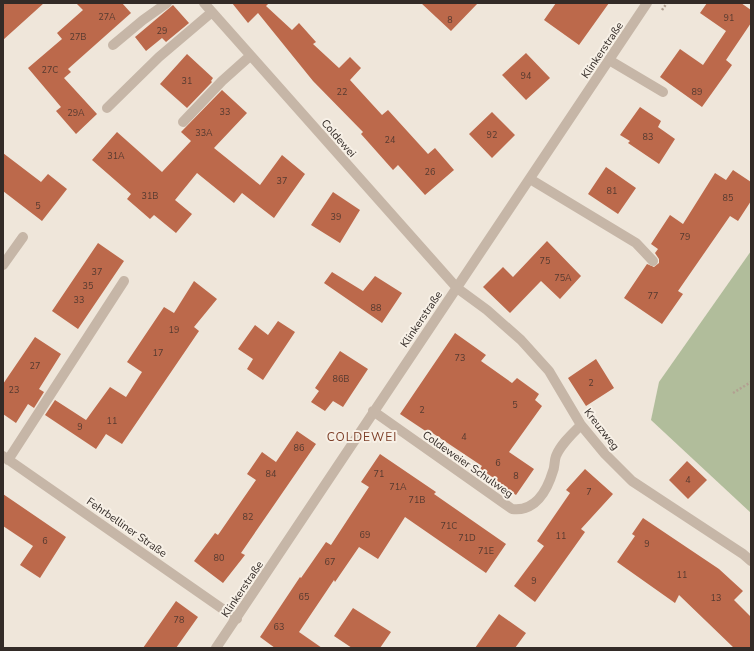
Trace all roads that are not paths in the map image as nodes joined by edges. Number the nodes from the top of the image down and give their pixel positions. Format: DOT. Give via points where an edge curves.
graph roads {
  1 [pos="167,3"];
  2 [pos="204,3"];
  3 [pos="647,3"];
  4 [pos="212,12"];
  5 [pos="113,45"];
  6 [pos="250,56"];
  7 [pos="609,60"];
  8 [pos="663,92"];
  9 [pos="107,108"];
  10 [pos="183,122"];
  11 [pos="530,179"];
  12 [pos="23,237"];
  13 [pos="653,261"];
  14 [pos="3,265"];
  15 [pos="124,281"];
  16 [pos="457,288"];
  17 [pos="373,411"];
  18 [pos="581,425"];
  19 [pos="6,458"];
  20 [pos="751,561"];
  21 [pos="237,619"];
  22 [pos="216,648"];
  1 -- 5 [label="street"];
  2 -- 4 [label="street, Coldewei"];
  3 -- 7 [label="street, Klinkerstraße"];
  4 -- 6 [label="street, Coldewei"];
  4 -- 9 [label="street" via="159,57"];
  6 -- 10 [label="street"];
  6 -- 16 [label="street, Coldewei"];
  7 -- 8 [label="street"];
  7 -- 11 [label="street, Klinkerstraße"];
  11 -- 13 [label="street" via="636,243"];
  11 -- 16 [label="street, Klinkerstraße"];
  12 -- 14 [label="street"];
  15 -- 19 [label="street"];
  16 -- 17 [label="street, Klinkerstraße"];
  16 -- 18 [label="street, Kreuzweg" via="521,340 549,371"];
  17 -- 18 [label="street, Coldeweier Schulweg" via="512,509 522,510 535,504 546,489 554,471 556,456"];
  17 -- 21 [label="street, Klinkerstraße"];
  18 -- 20 [label="street, Kreuzweg" via="632,481"];
  19 -- 21 [label="street, Fehrbelliner Straße"];
  21 -- 22 [label="street, Klinkerstraße"];
}
